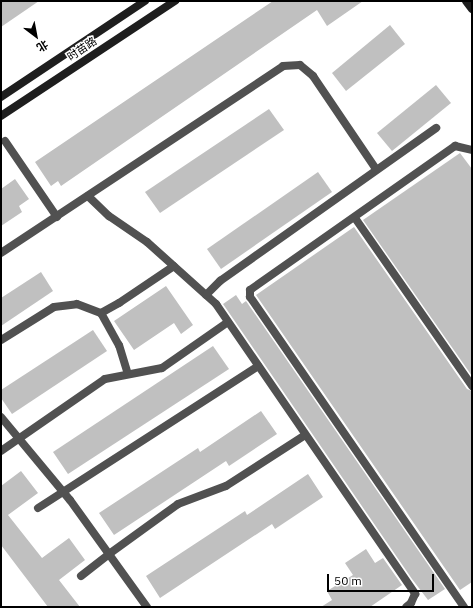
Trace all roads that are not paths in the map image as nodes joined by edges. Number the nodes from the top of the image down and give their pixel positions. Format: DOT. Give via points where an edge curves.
graph roads {
  1 [pos="145,1"];
  2 [pos="175,1"];
  3 [pos="466,1"];
  4 [pos="472,9"];
  5 [pos="1,97"];
  6 [pos="1,116"];
  7 [pos="436,128"];
  8 [pos="5,141"];
  9 [pos="472,150"];
  10 [pos="376,169"];
  11 [pos="88,196"];
  12 [pos="57,217"];
  13 [pos="355,218"];
  14 [pos="1,253"];
  15 [pos="174,266"];
  16 [pos="206,295"];
  17 [pos="101,313"];
  18 [pos="228,322"];
  19 [pos="1,340"];
  20 [pos="258,366"];
  21 [pos="128,374"];
  22 [pos="472,386"];
  23 [pos="1,417"];
  24 [pos="305,434"];
  25 [pos="1,451"];
  26 [pos="38,508"];
  27 [pos="109,554"];
  28 [pos="81,576"];
  29 [pos="147,607"];
  30 [pos="406,607"];
  31 [pos="464,607"];
  1 -- 5 [label="street, 时苗路"];
  2 -- 6 [label="street, 时苗路"];
  3 -- 4 [label="street"];
  7 -- 10 [label="lane"];
  8 -- 12 [label="lane"];
  9 -- 31 [label="lane" via="455,146 250,290 250,297"];
  10 -- 11 [label="lane" via="313,76 300,65 284,66"];
  10 -- 16 [label="lane" via="220,281"];
  11 -- 12 [label="lane"];
  11 -- 15 [label="lane" via="109,216 147,242"];
  12 -- 14 [label="lane"];
  13 -- 22 [label="lane"];
  15 -- 16 [label="lane"];
  15 -- 17 [label="lane" via="119,304"];
  16 -- 18 [label="lane" via="216,304"];
  17 -- 19 [label="lane" via="77,304 54,307"];
  17 -- 21 [label="lane" via="119,345"];
  18 -- 20 [label="lane"];
  18 -- 21 [label="lane" via="162,368"];
  20 -- 24 [label="lane"];
  20 -- 26 [label="lane"];
  21 -- 25 [label="lane" via="105,379"];
  23 -- 27 [label="lane" via="70,500"];
  24 -- 27 [label="lane" via="226,486 178,504"];
  24 -- 30 [label="lane" via="415,594 412,603"];
  27 -- 28 [label="lane"];
  27 -- 29 [label="lane"];
}
